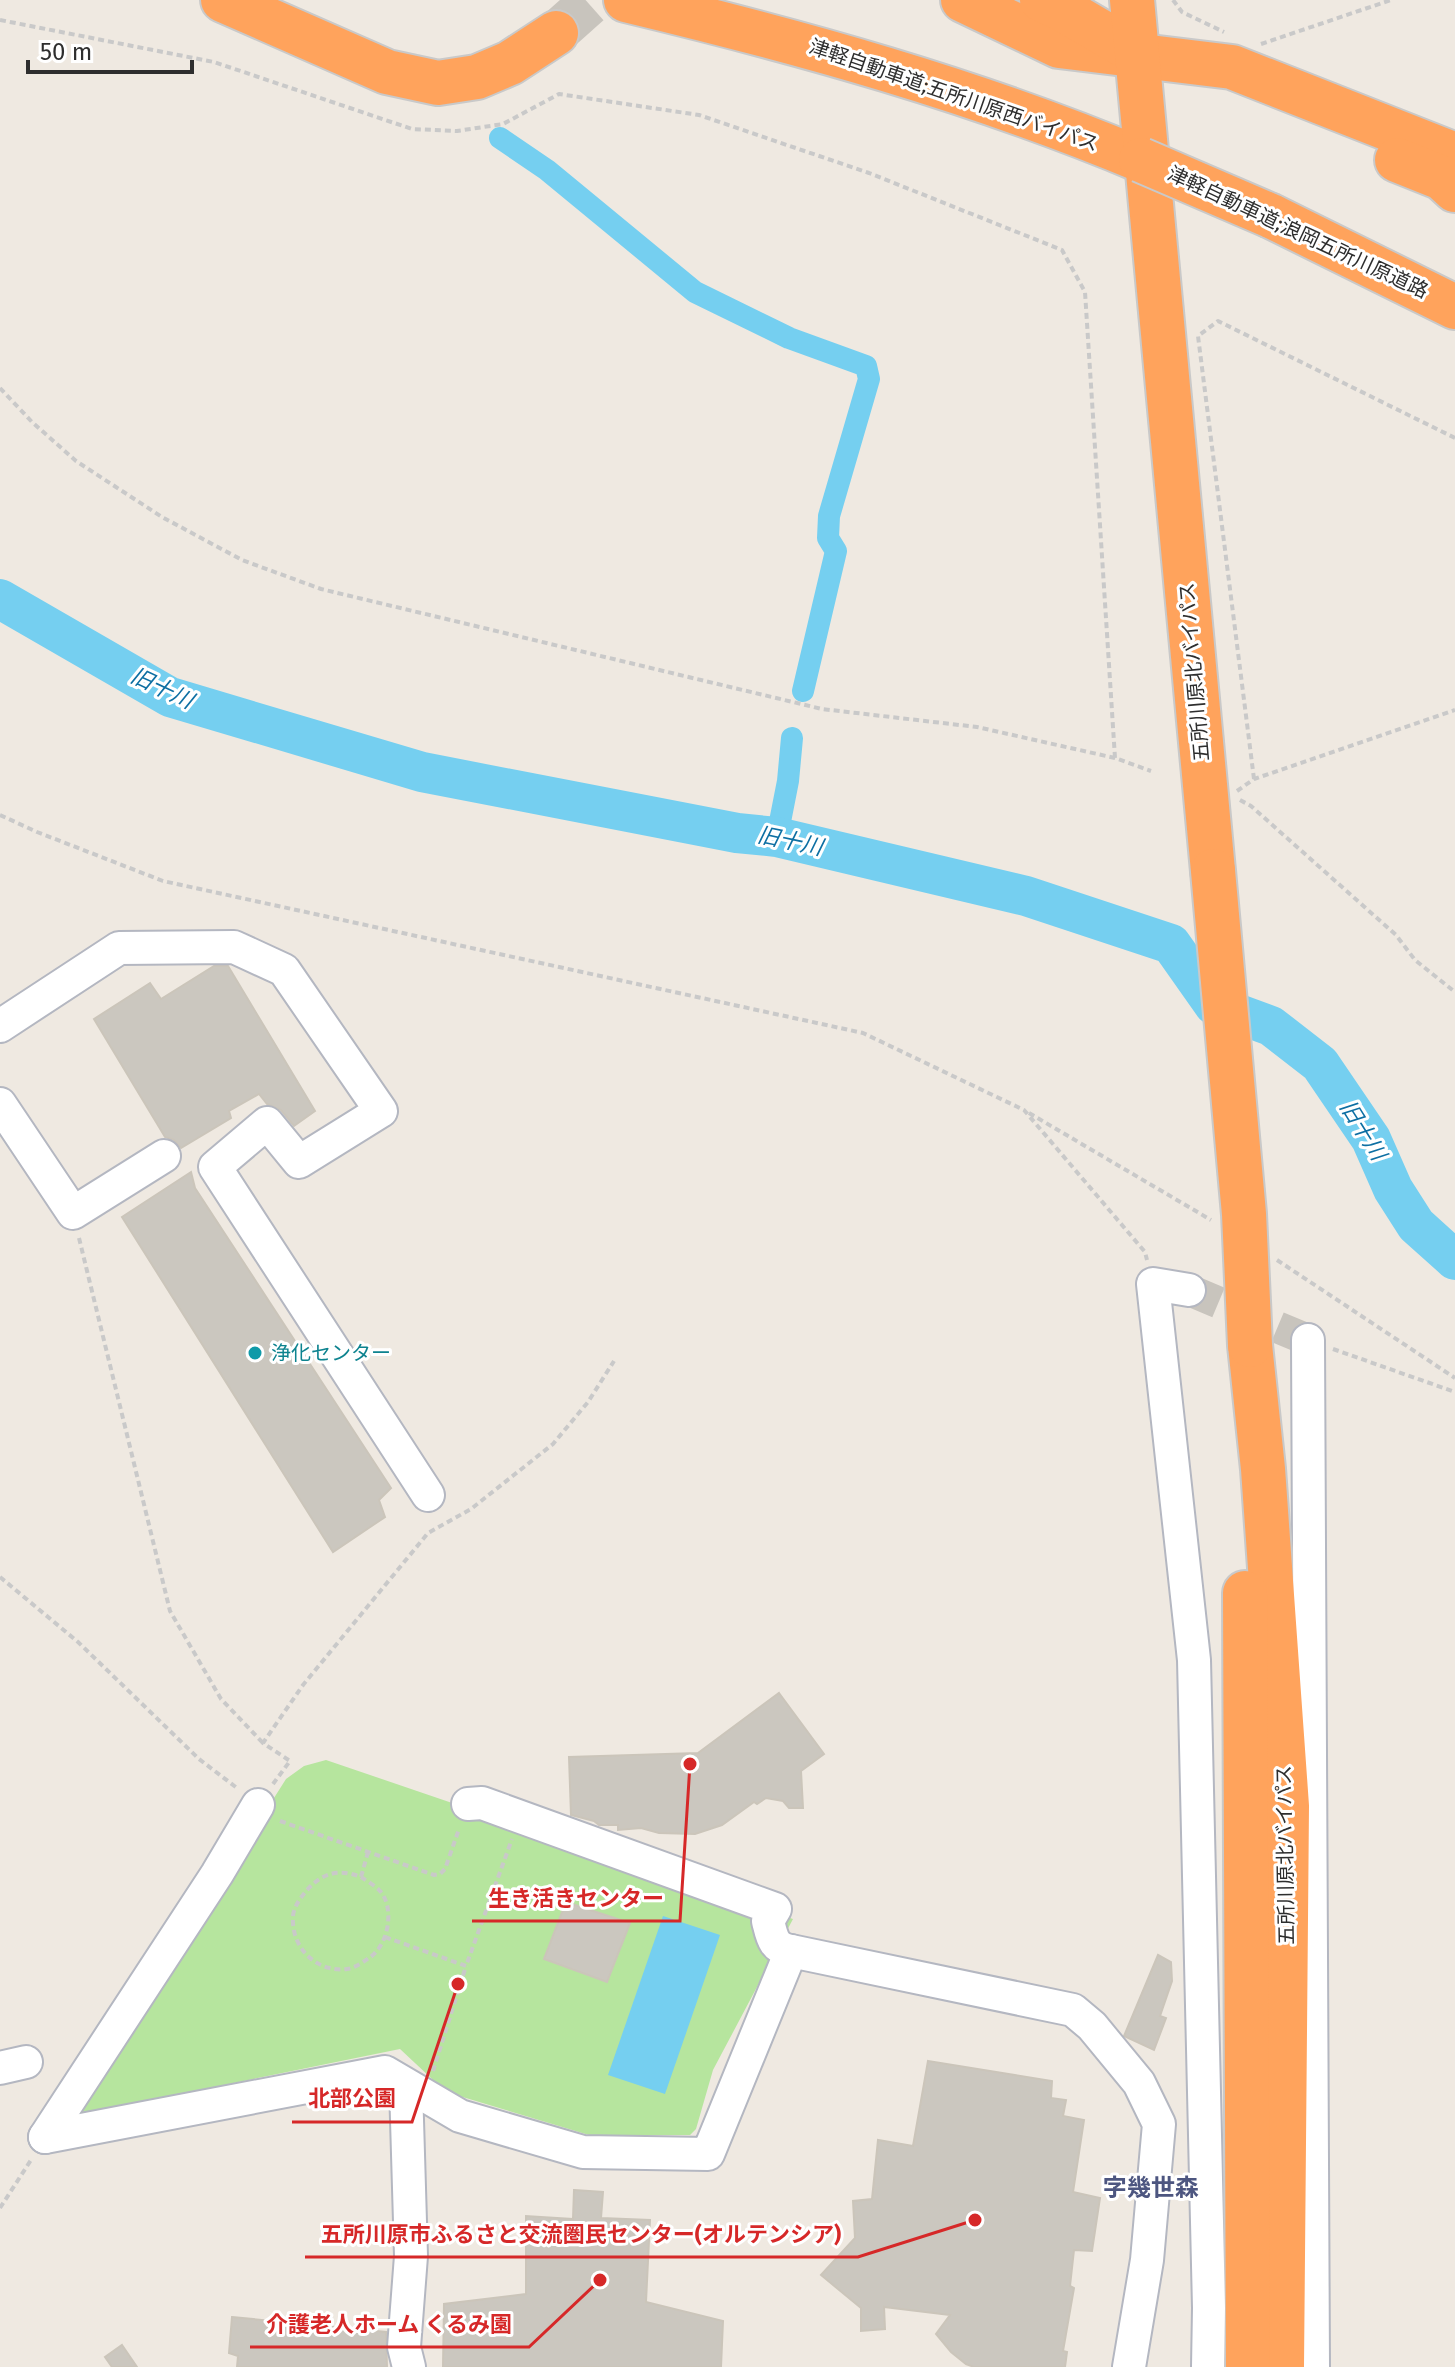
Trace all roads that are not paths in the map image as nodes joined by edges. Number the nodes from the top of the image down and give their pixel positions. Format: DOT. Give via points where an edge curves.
graph roads {
  1 [pos="223,0"];
  2 [pos="626,0"];
  3 [pos="963,0"];
  4 [pos="1042,0"];
  5 [pos="1132,0"];
  6 [pos="556,33"];
  7 [pos="1139,55"];
  8 [pos="1455,155"];
  9 [pos="1141,160"];
  10 [pos="1455,190"];
  11 [pos="1455,307"];
  12 [pos="0,1026"];
  13 [pos="0,1104"];
  14 [pos="164,1156"];
  15 [pos="1189,1290"];
  16 [pos="1308,1340"];
  17 [pos="1250,1345"];
  18 [pos="428,1495"];
  19 [pos="468,1804"];
  20 [pos="256,1808"];
  21 [pos="791,1951"];
  22 [pos="416,2091"];
  23 [pos="409,2367"];
  24 [pos="1129,2367"];
  25 [pos="1208,2367"];
  26 [pos="1248,2367"];
  27 [pos="1282,2367"];
  28 [pos="1313,2367"];
  1 -- 6 [label="highway" via="387,72 438,83 477,77"];
  2 -- 9 [label="highway, 津軽自動車道;五所川原西バイパス" via="875,64"];
  3 -- 7 [label="highway" via="1059,46"];
  4 -- 7 [label="highway"];
  5 -- 7 [label="highway, 五所川原北バイパス"];
  7 -- 8 [label="highway" via="1232,67"];
  7 -- 10 [label="highway" via="1442,178"];
  7 -- 17 [label="highway, 五所川原北バイパス, bridge" via="1244,1214"];
  9 -- 11 [label="highway, 津軽自動車道;浪岡五所川原道路, bridge" via="1271,216"];
  12 -- 18 [label="street" via="119,948 234,947 284,970 381,1111 299,1162 267,1123 215,1167"];
  13 -- 14 [label="street" via="73,1213"];
  15 -- 25 [label="street" via="1153,1284 1194,1660"];
  16 -- 28 [label="street"];
  17 -- 26 [label="highway, 五所川原北バイパス" via="1245,1503"];
  17 -- 27 [label="highway, 五所川原北バイパス" via="1287,1806"];
  19 -- 21 [label="street" via="482,1803 775,1909 768,1921 773,1941"];
  20 -- 22 [label="street" via="45,2137 385,2072"];
  21 -- 22 [label="street" via="708,2154 583,2152 460,2116"];
  21 -- 24 [label="street" via="1073,2010 1139,2083 1159,2124 1147,2260"];
  22 -- 23 [label="street" via="404,2347"];
}
